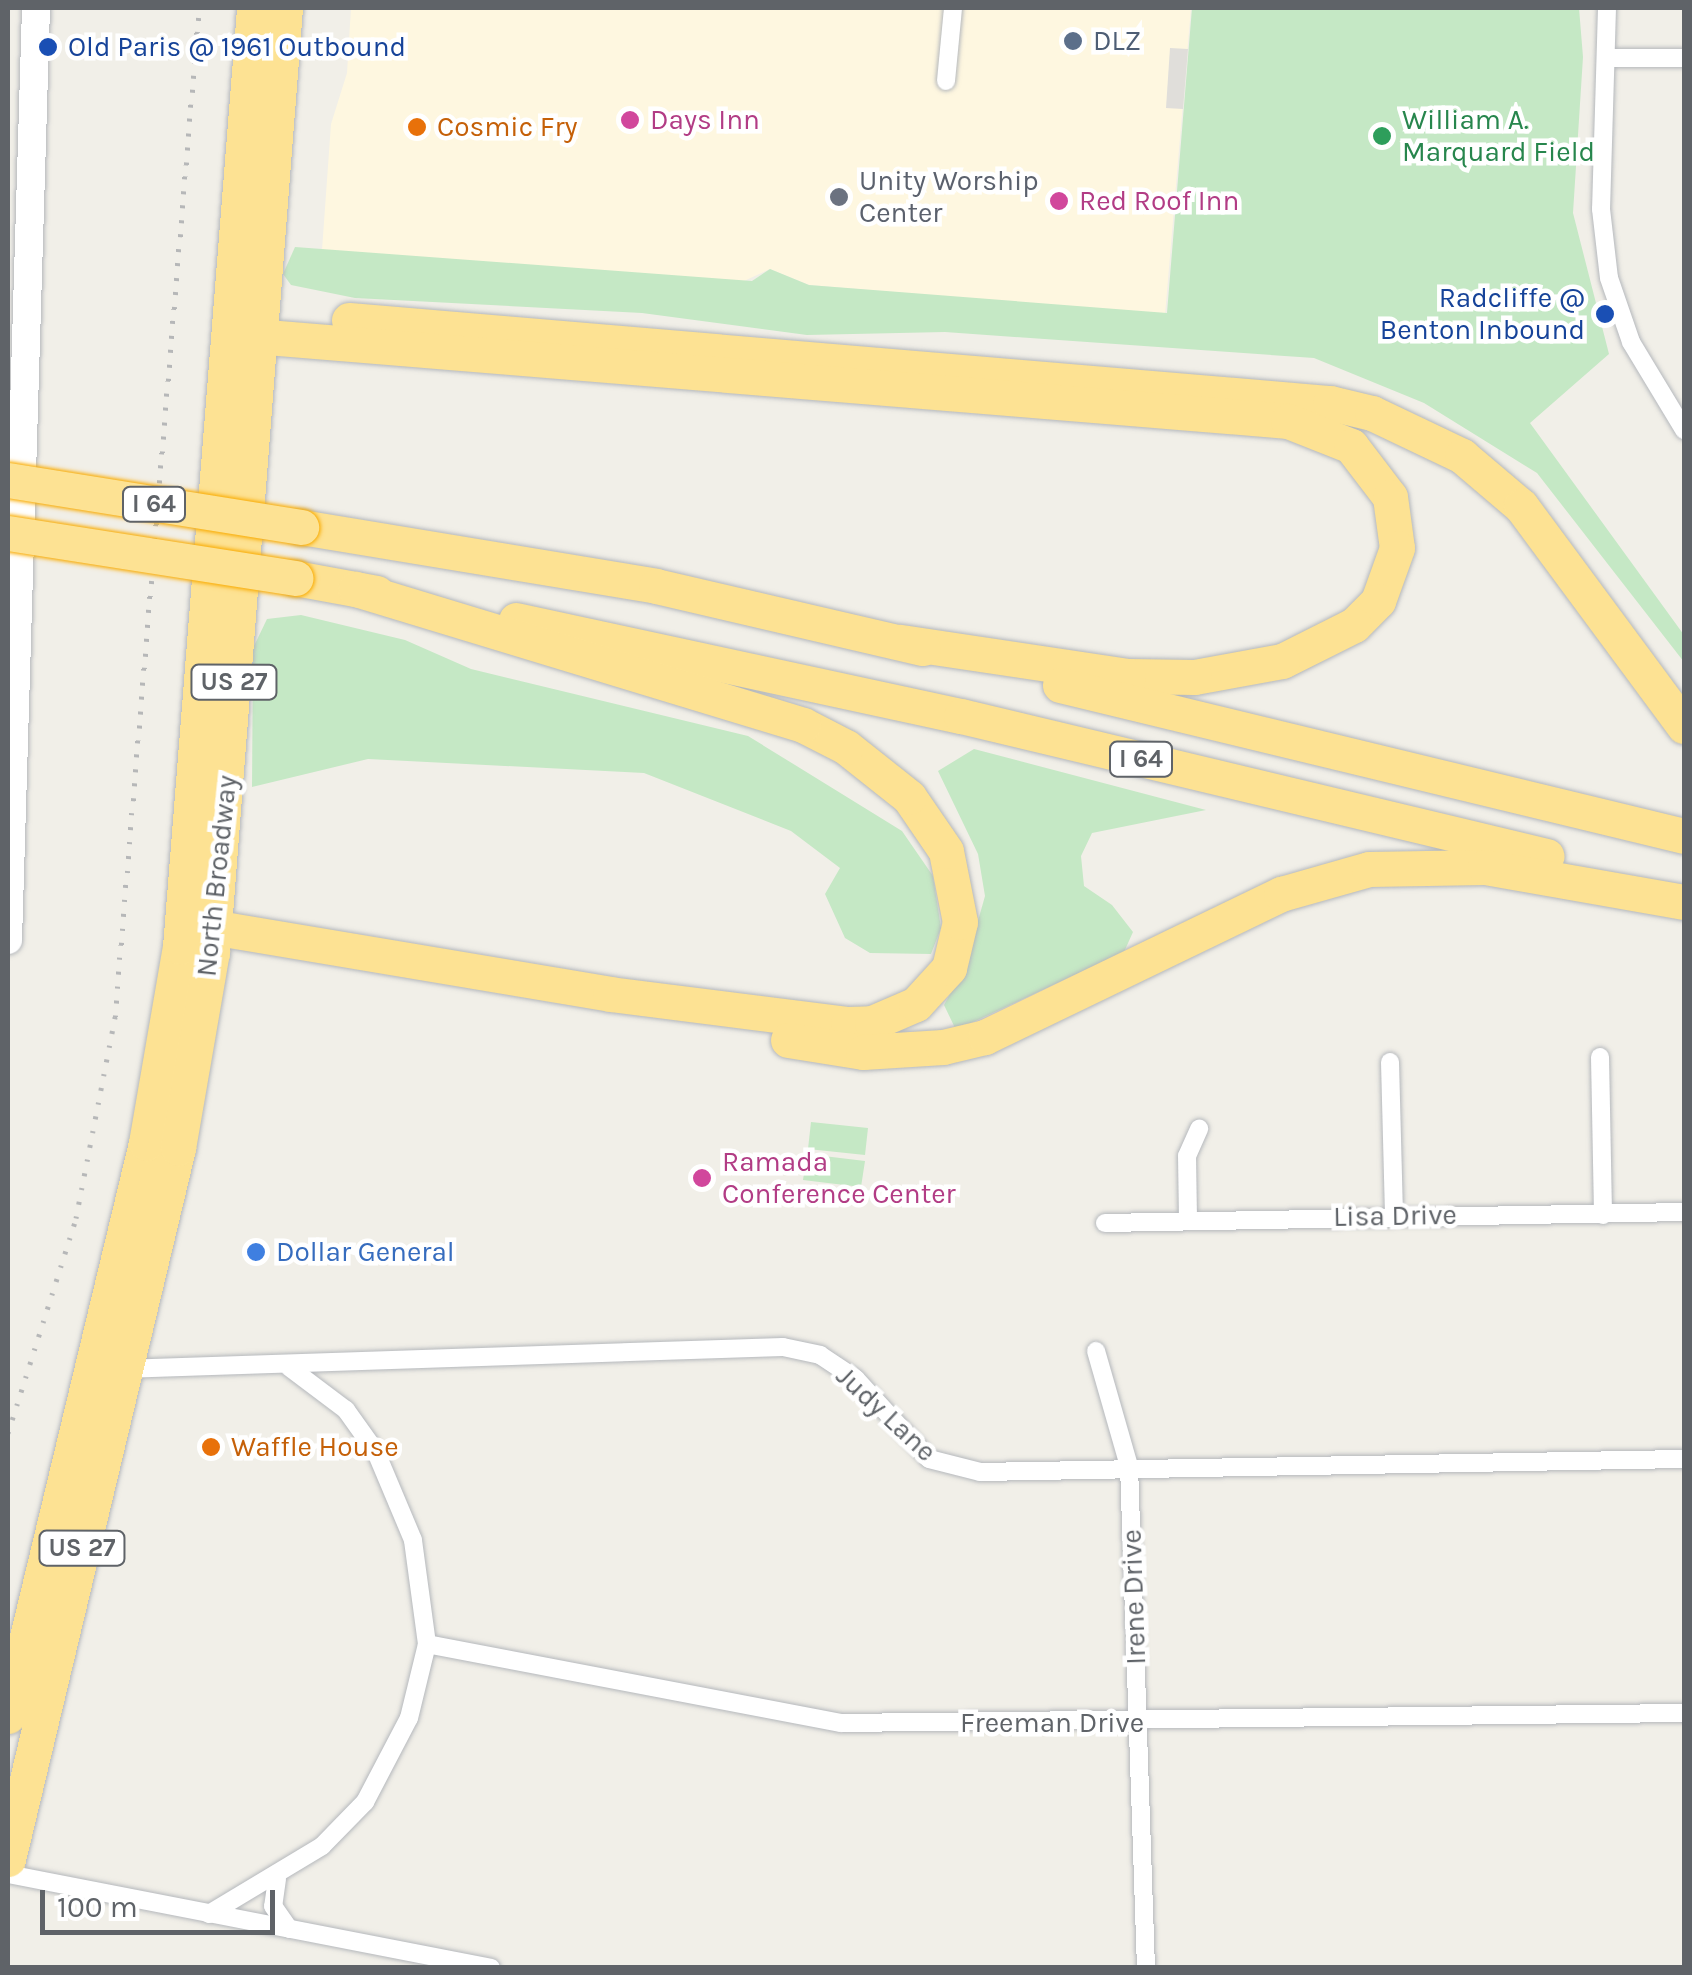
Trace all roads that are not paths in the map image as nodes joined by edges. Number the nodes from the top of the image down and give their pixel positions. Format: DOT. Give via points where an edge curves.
graph roads {
  1 [pos="36,8"];
  2 [pos="254,8"];
  3 [pos="285,8"];
  4 [pos="953,8"];
  5 [pos="1607,8"];
  6 [pos="1610,58"];
  7 [pos="1684,58"];
  8 [pos="946,82"];
  9 [pos="17,290"];
  10 [pos="246,324"];
  11 [pos="1684,430"];
  12 [pos="8,480"];
  13 [pos="8,533"];
  14 [pos="354,589"];
  15 [pos="900,642"];
  16 [pos="1684,726"];
  17 [pos="1684,836"];
  18 [pos="1684,889"];
  19 [pos="1684,902"];
  20 [pos="198,938"];
  21 [pos="8,940"];
  22 [pos="1600,1057"];
  23 [pos="1390,1062"];
  24 [pos="1199,1128"];
  25 [pos="1684,1212"];
  26 [pos="1602,1215"];
  27 [pos="1394,1216"];
  28 [pos="1188,1219"];
  29 [pos="1105,1223"];
  30 [pos="1096,1351"];
  31 [pos="92,1360"];
  32 [pos="288,1366"];
  33 [pos="126,1370"];
  34 [pos="1684,1460"];
  35 [pos="1129,1466"];
  36 [pos="427,1644"];
  37 [pos="14,1704"];
  38 [pos="1684,1713"];
  39 [pos="1139,1724"];
  40 [pos="8,1859"];
  41 [pos="8,1874"];
  42 [pos="276,1879"];
  43 [pos="209,1914"];
  44 [pos="290,1929"];
  45 [pos="491,1968"];
  46 [pos="1146,1968"];
  1 -- 9 [label="street"];
  2 -- 10 [label="highway, North Broadway / US 27"];
  3 -- 10 [label="highway, North Broadway / US 27"];
  4 -- 8 [label="street"];
  5 -- 6 [label="street"];
  6 -- 7 [label="street"];
  6 -- 11 [label="street" via="1601,209 1609,278 1631,342"];
  9 -- 21 [label="street"];
  10 -- 15 [label="highway" via="1288,421 1351,446 1390,497 1397,548 1378,601 1354,626 1282,661 1194,677 1128,676"];
  10 -- 16 [label="highway" via="1330,403 1372,413 1462,456 1510,496"];
  10 -- 20 [label="highway, North Broadway / US 27"];
  12 -- 15 [label="highway, I 64, bridge" via="656,586"];
  13 -- 14 [label="highway, I 64, bridge"];
  14 -- 18 [label="highway, I 64" via="924,708"];
  14 -- 20 [label="highway" via="804,725 846,747 909,797 946,851 959,895 953,957 916,1004 848,1024"];
  15 -- 17 [label="highway, I 64" via="1173,715"];
  19 -- 20 [label="highway" via="1485,868 1369,869 1280,894 985,1036 890,1051"];
  20 -- 31 [label="highway, North Broadway / US 27"];
  20 -- 33 [label="highway, North Broadway / US 27" via="178,1148"];
  22 -- 26 [label="street"];
  23 -- 27 [label="street"];
  24 -- 28 [label="street" via="1187,1156"];
  25 -- 26 [label="street, Lisa Drive"];
  26 -- 27 [label="street, Lisa Drive"];
  27 -- 28 [label="street, Lisa Drive"];
  28 -- 29 [label="street, Lisa Drive"];
  30 -- 35 [label="street, Irene Drive"];
  31 -- 33 [label="street, Judy Lane"];
  31 -- 37 [label="highway, North Broadway / US 27"];
  32 -- 33 [label="street, Judy Lane"];
  32 -- 35 [label="street, Judy Lane" via="783,1346 820,1355 856,1378 899,1432 949,1468"];
  32 -- 36 [label="street" via="346,1410 376,1452 414,1540"];
  33 -- 37 [label="highway, North Broadway / US 27"];
  34 -- 35 [label="street, Judy Lane"];
  35 -- 39 [label="street, Irene Drive"];
  36 -- 39 [label="street, Freeman Drive" via="841,1723"];
  36 -- 42 [label="street" via="409,1718 365,1802 322,1846"];
  37 -- 40 [label="highway, US 27"];
  38 -- 39 [label="street, Freeman Drive"];
  39 -- 46 [label="street, Irene Drive"];
  41 -- 43 [label="street"];
  42 -- 43 [label="street"];
  42 -- 44 [label="street" via="273,1906"];
  43 -- 44 [label="street"];
  44 -- 45 [label="street"];
}
